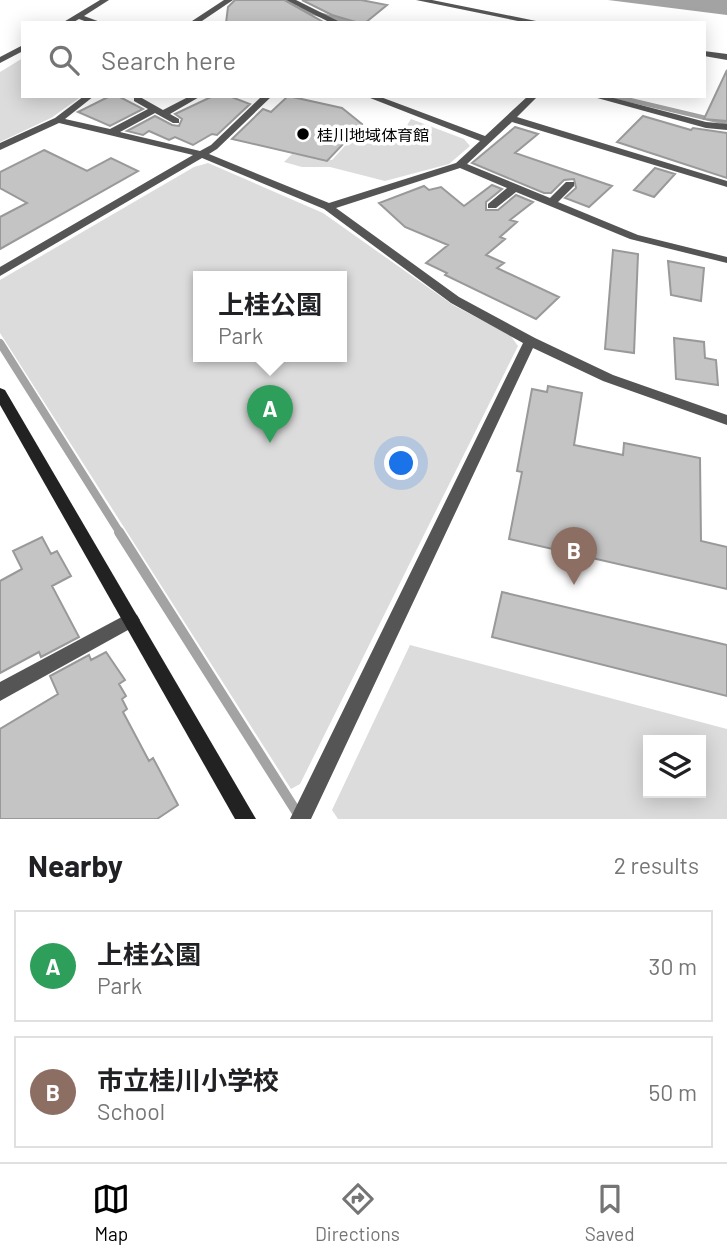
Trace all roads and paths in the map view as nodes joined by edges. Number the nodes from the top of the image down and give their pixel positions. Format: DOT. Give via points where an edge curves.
graph roads {
  1 [pos="102,0"];
  2 [pos="229,0"];
  3 [pos="290,0"];
  4 [pos="420,0"];
  5 [pos="78,16"];
  6 [pos="69,21"];
  7 [pos="93,21"];
  8 [pos="196,21"];
  9 [pos="334,21"];
  10 [pos="531,21"];
  11 [pos="21,48"];
  12 [pos="706,53"];
  13 [pos="727,57"];
  14 [pos="0,60"];
  15 [pos="87,98"];
  16 [pos="192,98"];
  17 [pos="374,98"];
  18 [pos="532,98"];
  19 [pos="602,98"];
  20 [pos="137,99"];
  21 [pos="265,99"];
  22 [pos="158,112"];
  23 [pos="510,118"];
  24 [pos="58,120"];
  25 [pos="176,121"];
  26 [pos="727,127"];
  27 [pos="110,133"];
  28 [pos="487,140"];
  29 [pos="0,147"];
  30 [pos="201,155"];
  31 [pos="460,165"];
  32 [pos="570,184"];
  33 [pos="727,184"];
  34 [pos="514,188"];
  35 [pos="551,203"];
  36 [pos="492,205"];
  37 [pos="328,207"];
  38 [pos="727,260"];
  39 [pos="0,272"];
  40 [pos="530,341"];
  41 [pos="0,393"];
  42 [pos="727,420"];
  43 [pos="131,620"];
  44 [pos="0,692"];
  45 [pos="246,819"];
  46 [pos="300,819"];
  1 -- 5 [label="street"];
  2 -- 8 [label="street"];
  3 -- 9 [label="street"];
  4 -- 10 [label="street"];
  5 -- 6 [label="street"];
  5 -- 7 [label="street"];
  11 -- 14 [label="street"];
  12 -- 13 [label="street"];
  15 -- 24 [label="street"];
  16 -- 22 [label="street"];
  17 -- 28 [label="street"];
  18 -- 23 [label="street"];
  19 -- 26 [label="street"];
  20 -- 22 [label="street"];
  21 -- 30 [label="street"];
  22 -- 25 [label="street"];
  22 -- 27 [label="street"];
  23 -- 28 [label="street"];
  23 -- 33 [label="street"];
  24 -- 27 [label="street"];
  24 -- 29 [label="street"];
  27 -- 30 [label="street"];
  28 -- 31 [label="street"];
  30 -- 37 [label="street"];
  30 -- 39 [label="street"];
  31 -- 34 [label="street"];
  31 -- 37 [label="street"];
  32 -- 35 [label="street"];
  34 -- 35 [label="street"];
  34 -- 36 [label="street"];
  35 -- 38 [label="street" via="634,237"];
  37 -- 40 [label="street" via="454,300"];
  40 -- 42 [label="street" via="608,378"];
  40 -- 46 [label="street"];
  41 -- 43 [label="street"];
  43 -- 44 [label="street"];
  43 -- 45 [label="street"];
}
